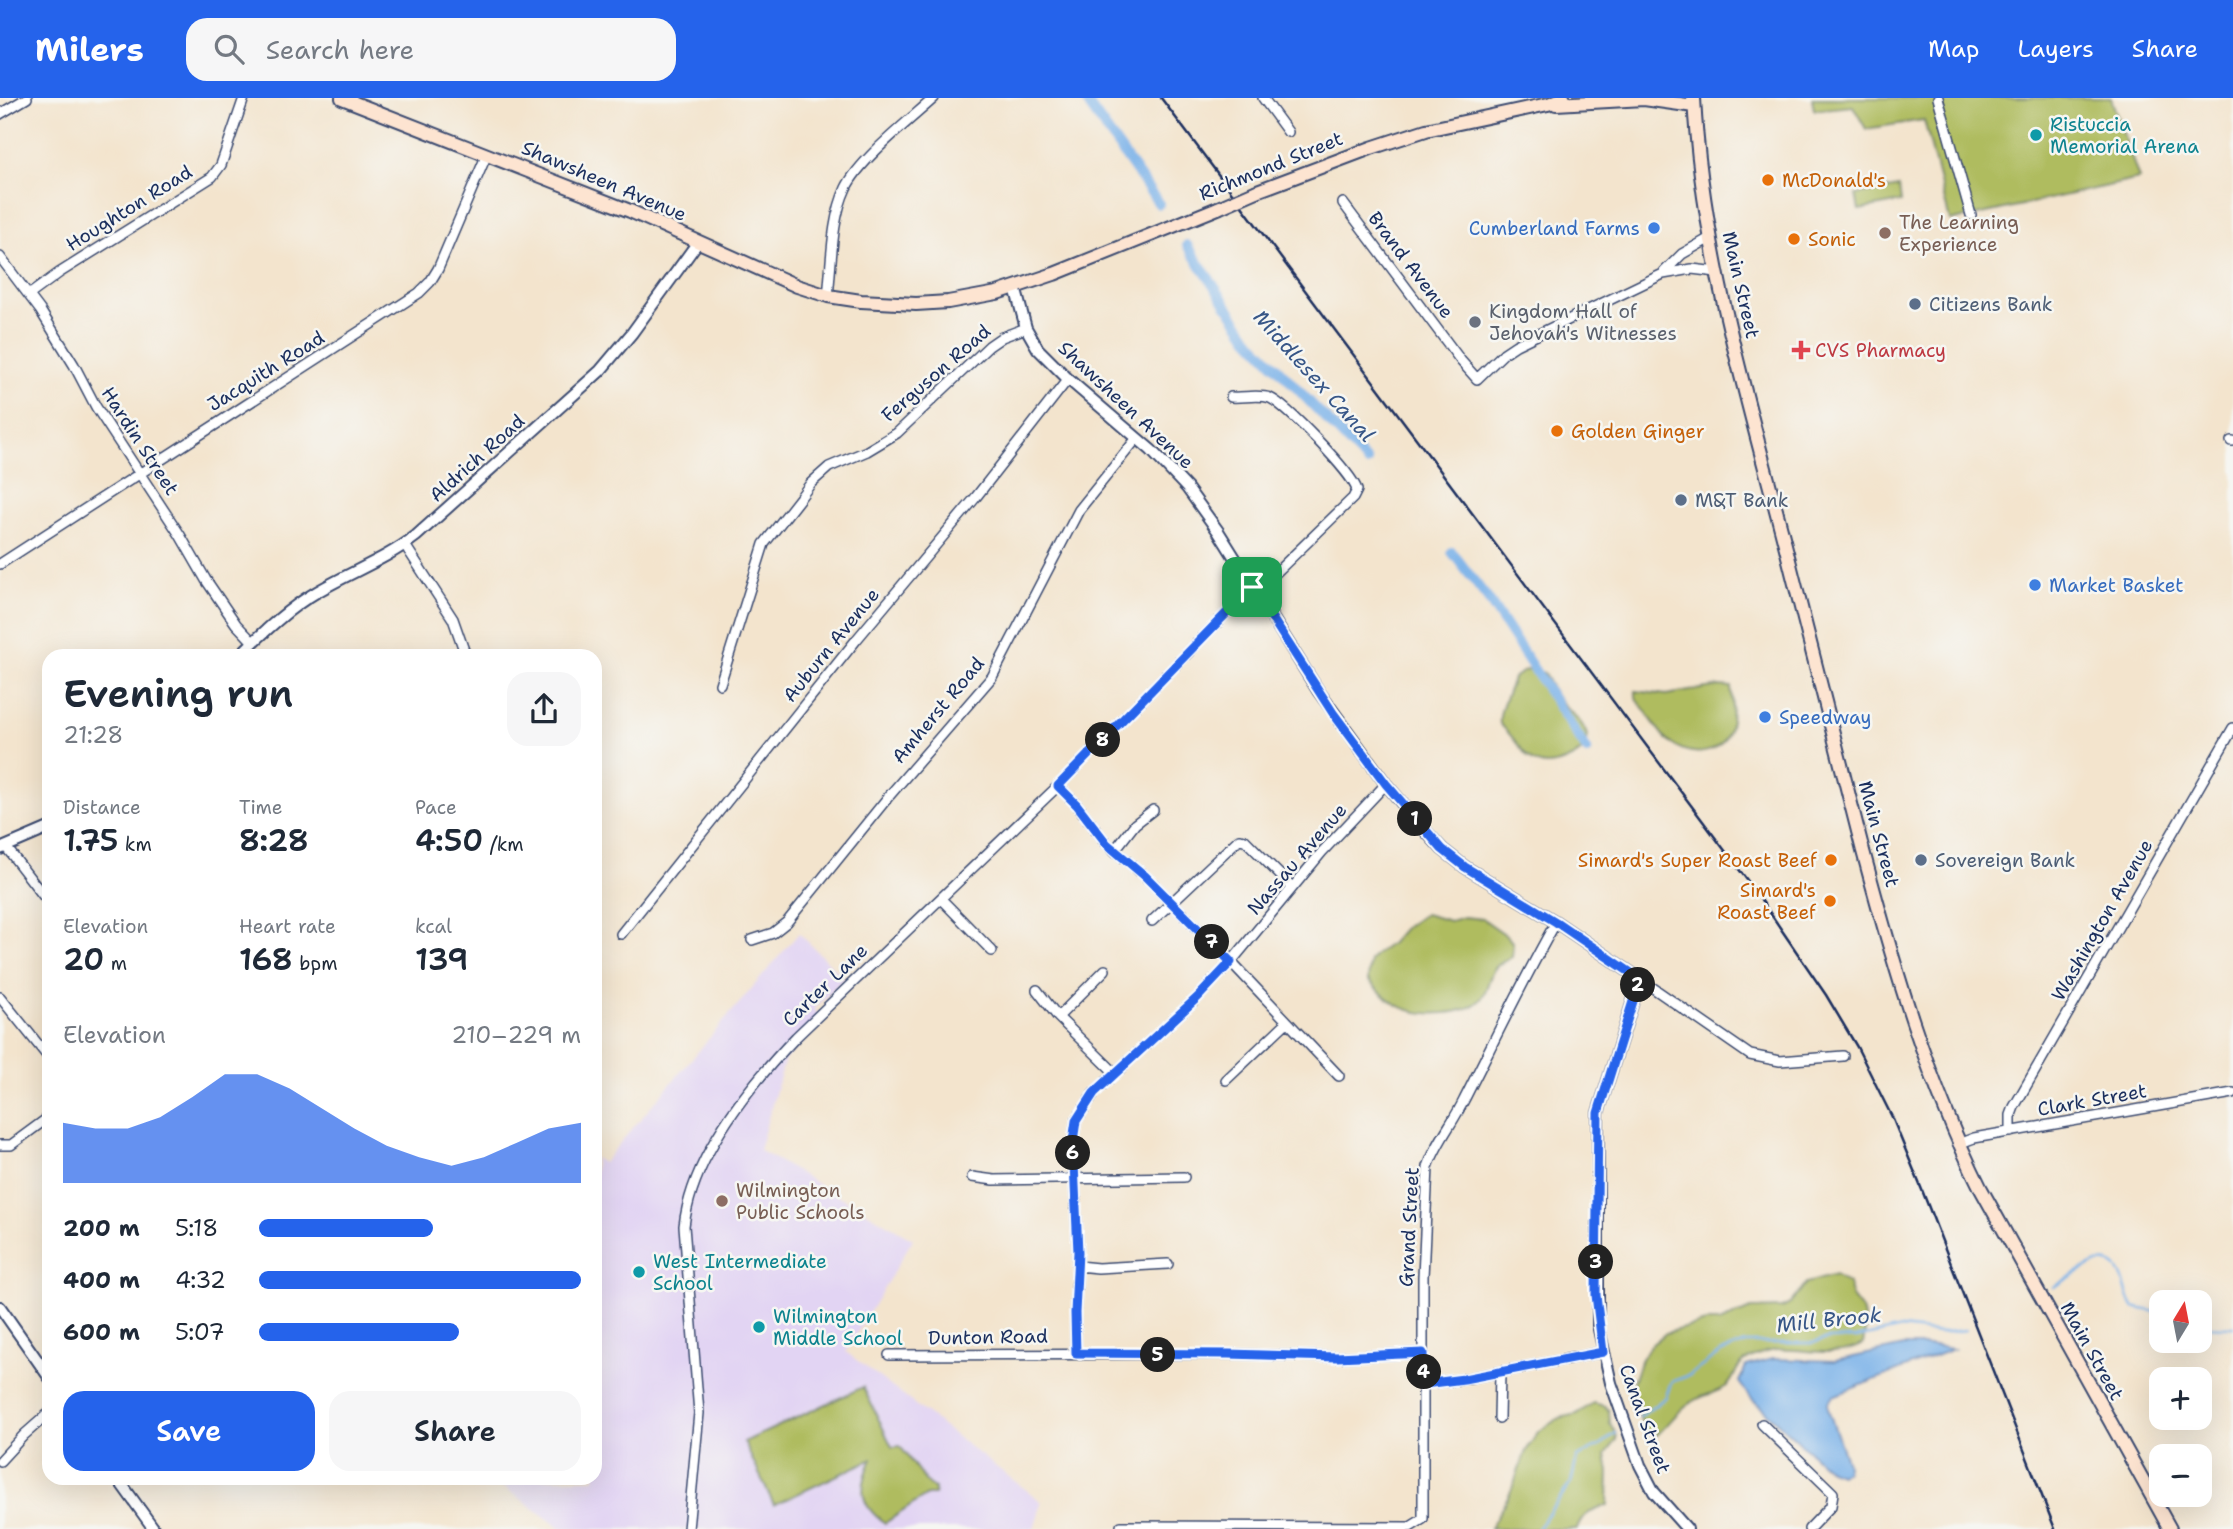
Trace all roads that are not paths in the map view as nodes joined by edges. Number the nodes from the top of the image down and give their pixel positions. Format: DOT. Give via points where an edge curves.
graph roads {
  1 [pos="27,98"];
  2 [pos="244,98"];
  3 [pos="342,98"];
  4 [pos="934,98"];
  5 [pos="1263,98"];
  6 [pos="1564,98"];
  7 [pos="1938,98"];
  8 [pos="1692,101"];
  9 [pos="1548,104"];
  10 [pos="0,114"];
  11 [pos="1288,132"];
  12 [pos="487,154"];
  13 [pos="1343,203"];
  14 [pos="1971,215"];
  15 [pos="1710,238"];
  16 [pos="698,242"];
  17 [pos="0,257"];
  18 [pos="1717,272"];
  19 [pos="1663,274"];
  20 [pos="1015,288"];
  21 [pos="29,295"];
  22 [pos="828,296"];
  23 [pos="1026,328"];
  24 [pos="1068,379"];
  25 [pos="1231,397"];
  26 [pos="1137,438"];
  27 [pos="140,474"];
  28 [pos="404,545"];
  29 [pos="0,564"];
  30 [pos="1254,590"];
  31 [pos="253,642"];
  32 [pos="246,649"];
  33 [pos="464,649"];
  34 [pos="720,684"];
  35 [pos="2233,728"];
  36 [pos="1386,784"];
  37 [pos="1058,786"];
  38 [pos="1153,810"];
  39 [pos="42,831"];
  40 [pos="3,848"];
  41 [pos="1114,850"];
  42 [pos="1292,887"];
  43 [pos="42,895"];
  44 [pos="941,899"];
  45 [pos="1171,902"];
  46 [pos="1152,921"];
  47 [pos="1556,922"];
  48 [pos="621,934"];
  49 [pos="752,940"];
  50 [pos="992,951"];
  51 [pos="1231,962"];
  52 [pos="1105,970"];
  53 [pos="1640,979"];
  54 [pos="1037,990"];
  55 [pos="0,997"];
  56 [pos="1058,1017"];
  57 [pos="1287,1022"];
  58 [pos="42,1049"];
  59 [pos="1843,1056"];
  60 [pos="1115,1073"];
  61 [pos="1339,1076"];
  62 [pos="1226,1080"];
  63 [pos="2233,1093"];
  64 [pos="42,1121"];
  65 [pos="2011,1132"];
  66 [pos="1958,1144"];
  67 [pos="2,1146"];
  68 [pos="972,1177"];
  69 [pos="1184,1177"];
  70 [pos="1074,1179"];
  71 [pos="1168,1264"];
  72 [pos="1078,1266"];
  73 [pos="0,1307"];
  74 [pos="1603,1352"];
  75 [pos="1076,1353"];
  76 [pos="1423,1353"];
  77 [pos="889,1355"];
  78 [pos="42,1367"];
  79 [pos="1500,1372"];
  80 [pos="1424,1384"];
  81 [pos="1499,1418"];
  82 [pos="42,1419"];
  83 [pos="1762,1424"];
  84 [pos="0,1461"];
  85 [pos="122,1485"];
  86 [pos="1121,1526"];
  87 [pos="151,1528"];
  88 [pos="688,1529"];
  89 [pos="1687,1529"];
  90 [pos="1809,1529"];
  91 [pos="2170,1529"];
  1 -- 10 [label="street"];
  2 -- 21 [label="street, Houghton Road" via="221,165 212,177"];
  3 -- 12 [label="main road, Shawsheen Avenue"];
  4 -- 22 [label="street" via="867,160 845,190"];
  5 -- 11 [label="street"];
  6 -- 9 [label="main road, Richmond Street"];
  7 -- 14 [label="street"];
  8 -- 9 [label="main road, Richmond Street"];
  8 -- 15 [label="main road, Main Street"];
  9 -- 20 [label="main road, Richmond Street, bridge" via="1426,130 1371,148"];
  12 -- 16 [label="main road, Shawsheen Avenue"];
  12 -- 27 [label="street, Jacquith Road" via="438,269 425,288"];
  13 -- 19 [label="street, Brand Avenue" via="1477,379 1516,345"];
  15 -- 18 [label="main road, Main Street"];
  15 -- 19 [label="street" via="1682,254"];
  16 -- 22 [label="main road, Shawsheen Avenue" via="780,280"];
  16 -- 28 [label="street, Aldrich Road" via="600,371"];
  17 -- 21 [label="street, Hardin Street"];
  18 -- 19 [label="street" via="1692,269"];
  18 -- 66 [label="main road, Main Street" via="1881,918 1921,1051"];
  20 -- 22 [label="main road, Shawsheen Avenue" via="964,300 916,304"];
  20 -- 23 [label="street, Shawsheen Avenue"];
  21 -- 27 [label="street, Hardin Street"];
  23 -- 24 [label="street, Shawsheen Avenue" via="1038,349"];
  23 -- 34 [label="street, Ferguson Road" via="989,346 897,433 829,467 811,483 764,544"];
  24 -- 26 [label="street, Shawsheen Avenue"];
  24 -- 48 [label="street, Auburn Avenue"];
  25 -- 30 [label="street, Carter Lane" via="1273,400 1347,472 1357,490"];
  26 -- 30 [label="street, Shawsheen Avenue" via="1198,502"];
  26 -- 49 [label="street, Amherst Road" via="1079,510 992,677 787,922"];
  27 -- 29 [label="street, Jacquith Road"];
  27 -- 31 [label="street, Hardin Street" via="227,612"];
  28 -- 31 [label="street, Aldrich Road" via="312,595"];
  28 -- 33 [label="street" via="453,619"];
  30 -- 36 [label="street, Shawsheen Avenue" via="1319,692"];
  30 -- 37 [label="street, Carter Lane"];
  31 -- 32 [label="street, Aldrich Road"];
  35 -- 65 [label="street, Washington Avenue" via="2014,1107"];
  36 -- 42 [label="street, Nassau Avenue"];
  36 -- 47 [label="street, Shawsheen Avenue" via="1454,858"];
  37 -- 41 [label="street"];
  37 -- 44 [label="street, Carter Lane"];
  38 -- 41 [label="street"];
  39 -- 40 [label="street"];
  40 -- 43 [label="street"];
  41 -- 45 [label="street"];
  42 -- 45 [label="street" via="1241,839"];
  42 -- 51 [label="street, Nassau Avenue"];
  44 -- 50 [label="street"];
  44 -- 88 [label="street, Carter Lane" via="760,1076 696,1181 684,1233 699,1413"];
  45 -- 46 [label="street"];
  45 -- 51 [label="street"];
  47 -- 53 [label="street, Shawsheen Avenue"];
  47 -- 76 [label="street, Grand Street" via="1428,1167"];
  51 -- 57 [label="street"];
  51 -- 60 [label="street, Nassau Avenue"];
  52 -- 56 [label="street"];
  53 -- 59 [label="street, Shawsheen Avenue" via="1751,1055 1780,1061"];
  53 -- 74 [label="street, Canal Street" via="1598,1113 1596,1295"];
  54 -- 56 [label="street"];
  55 -- 58 [label="street"];
  56 -- 60 [label="street"];
  57 -- 61 [label="street"];
  57 -- 62 [label="street"];
  60 -- 70 [label="street, Nassau Avenue" via="1086,1103 1076,1121"];
  63 -- 65 [label="street, Clark Street"];
  64 -- 67 [label="street" via="11,1145"];
  65 -- 66 [label="street, Clark Street"];
  66 -- 91 [label="main road, Main Street"];
  68 -- 70 [label="street"];
  69 -- 70 [label="street"];
  70 -- 72 [label="street, Nassau Avenue"];
  71 -- 72 [label="street"];
  72 -- 75 [label="street, Nassau Avenue"];
  73 -- 78 [label="street"];
  74 -- 79 [label="street"];
  74 -- 89 [label="street, Canal Street" via="1647,1480"];
  75 -- 76 [label="street, Dunton Road" via="1324,1357"];
  75 -- 77 [label="street, Dunton Road"];
  76 -- 80 [label="street, Grand Street"];
  79 -- 80 [label="street"];
  79 -- 81 [label="street"];
  80 -- 86 [label="street, Grand Street" via="1424,1514 1420,1523 1410,1527"];
  82 -- 84 [label="street"];
  83 -- 90 [label="street" via="1830,1488 1831,1506"];
  85 -- 87 [label="street"];
}
